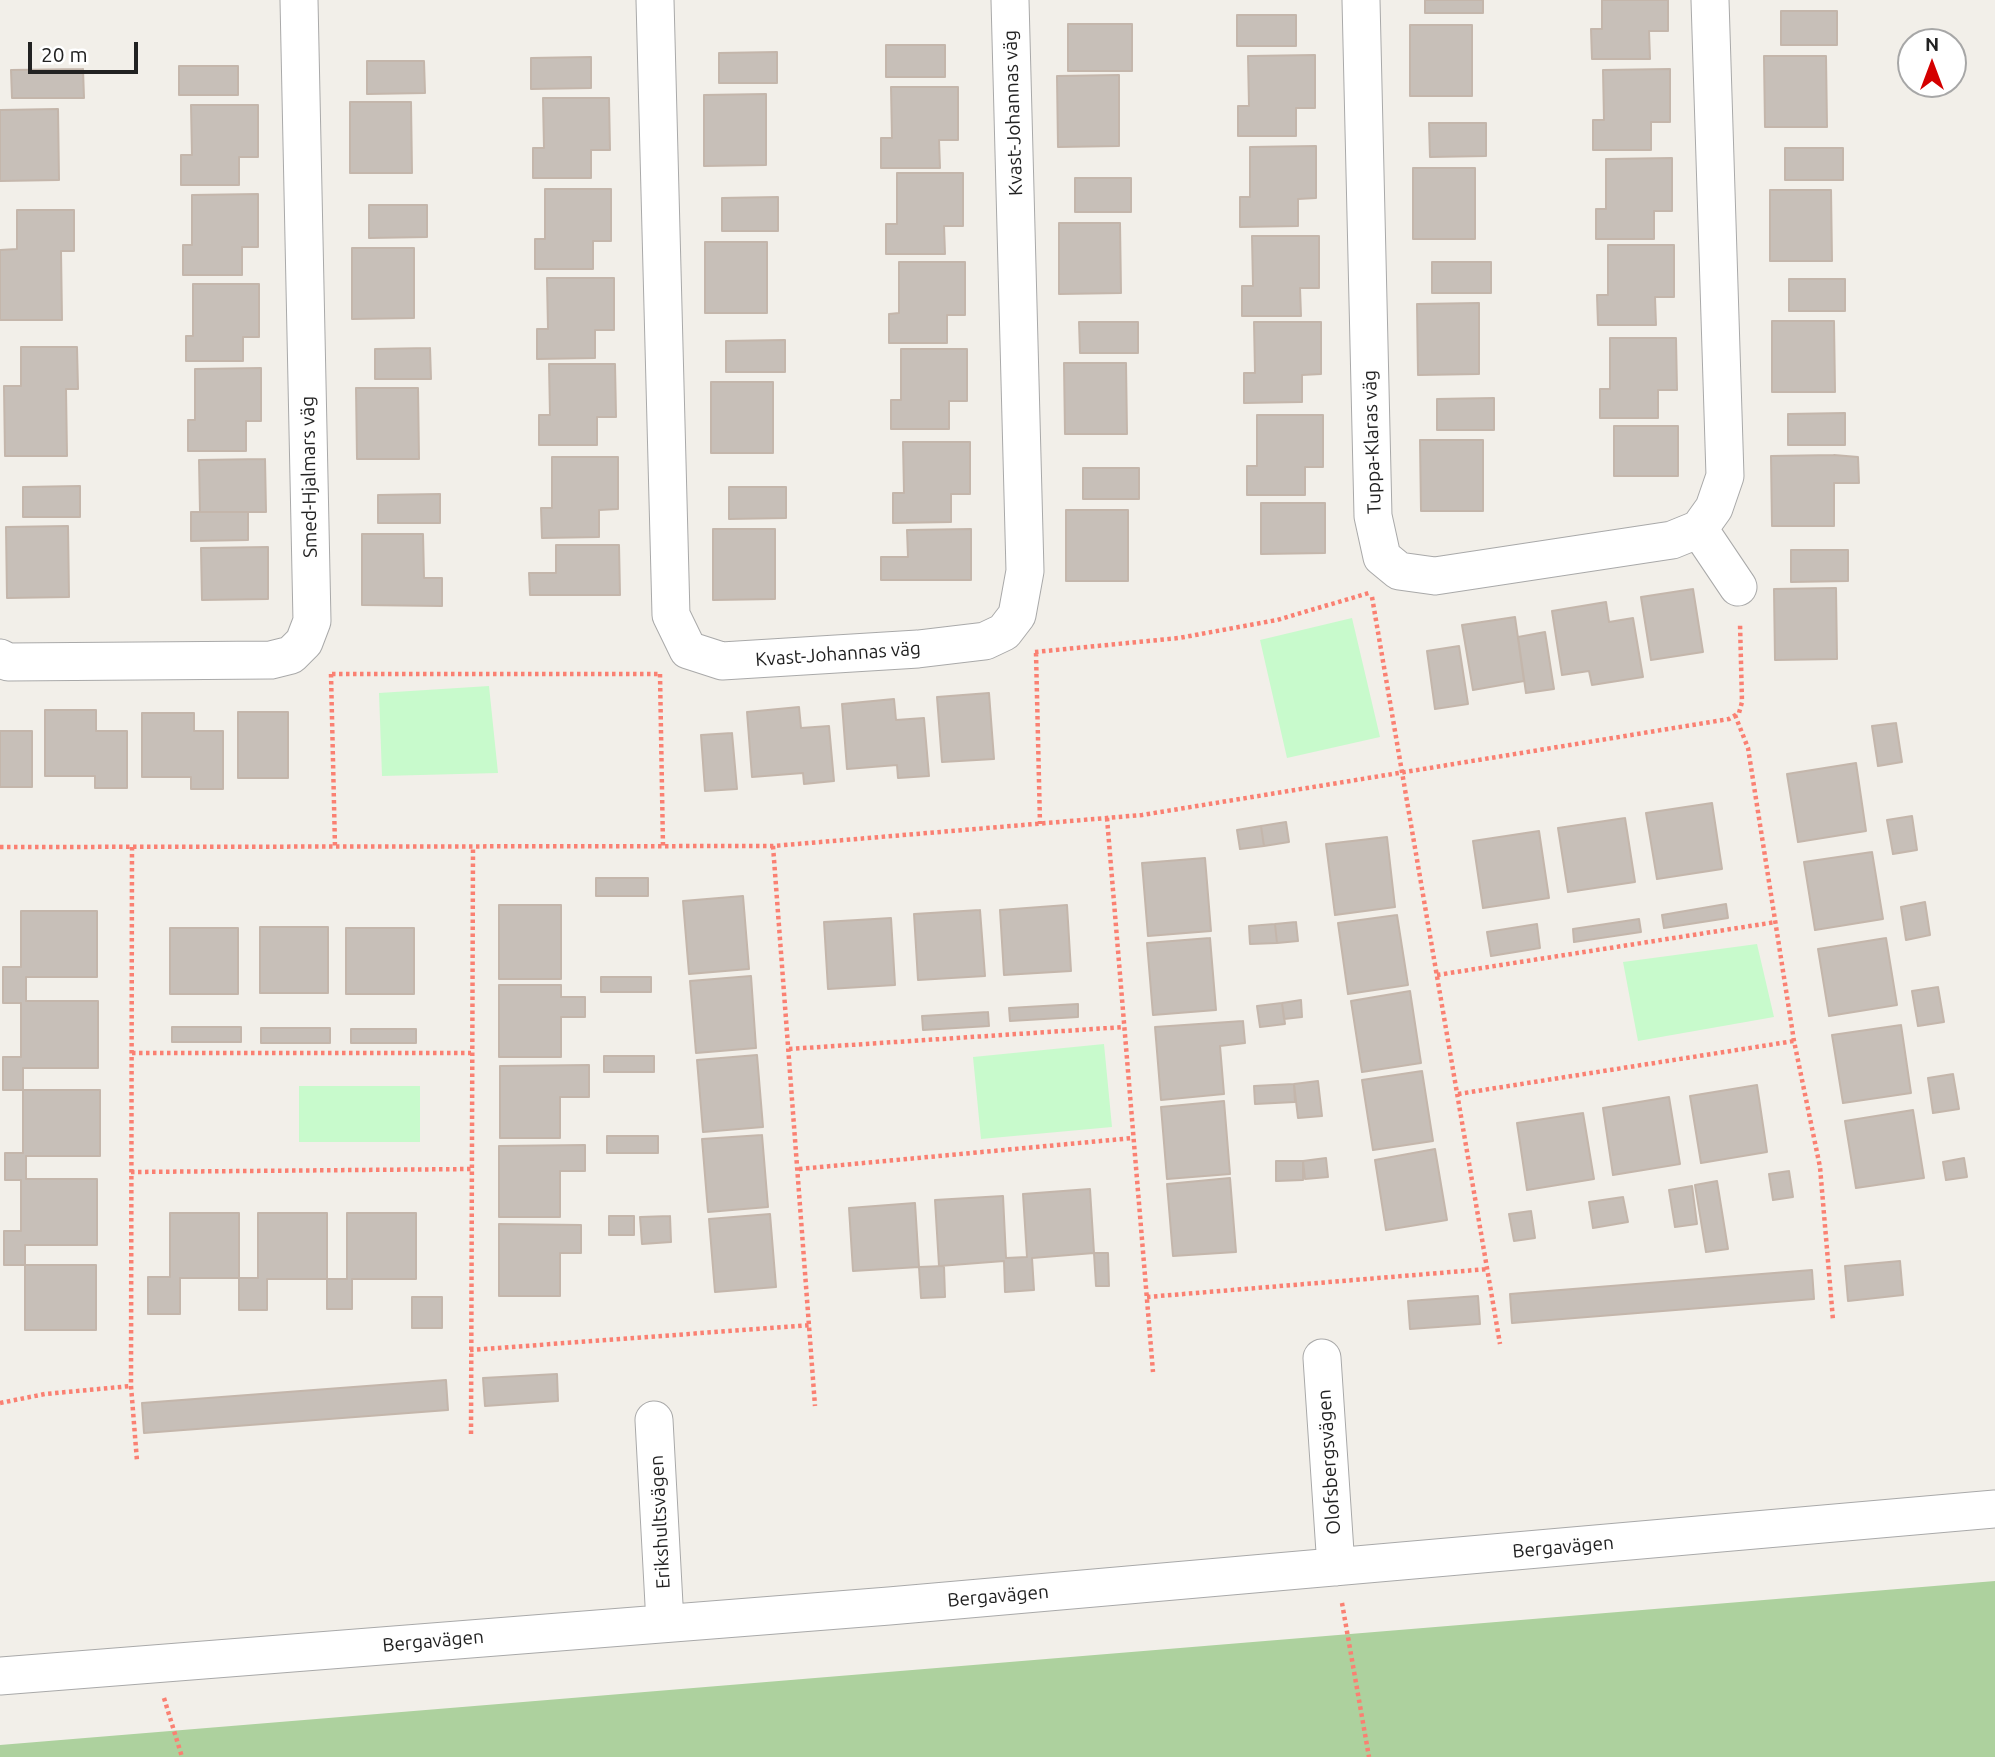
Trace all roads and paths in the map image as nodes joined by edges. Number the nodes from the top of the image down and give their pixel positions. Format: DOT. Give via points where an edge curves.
graph roads {
  1 [pos="299,0"];
  2 [pos="655,0"];
  3 [pos="1010,0"];
  4 [pos="1361,0"];
  5 [pos="1710,0"];
  6 [pos="1699,529"];
  7 [pos="1738,587"];
  8 [pos="0,658"];
  9 [pos="1735,715"];
  10 [pos="1403,772"];
  11 [pos="1107,818"];
  12 [pos="1040,824"];
  13 [pos="773,846"];
  14 [pos="0,847"];
  15 [pos="132,847"];
  16 [pos="335,848"];
  17 [pos="473,848"];
  18 [pos="663,848"];
  19 [pos="1776,922"];
  20 [pos="1437,975"];
  21 [pos="1124,1027"];
  22 [pos="1794,1041"];
  23 [pos="789,1049"];
  24 [pos="132,1054"];
  25 [pos="471,1054"];
  26 [pos="1458,1094"];
  27 [pos="1133,1138"];
  28 [pos="471,1169"];
  29 [pos="799,1169"];
  30 [pos="131,1172"];
  31 [pos="1488,1269"];
  32 [pos="1147,1297"];
  33 [pos="1833,1320"];
  34 [pos="811,1325"];
  35 [pos="1500,1344"];
  36 [pos="470,1350"];
  37 [pos="1322,1358"];
  38 [pos="1153,1372"];
  39 [pos="131,1386"];
  40 [pos="0,1403"];
  41 [pos="815,1406"];
  42 [pos="654,1420"];
  43 [pos="471,1434"];
  44 [pos="137,1461"];
  45 [pos="1995,1509"];
  46 [pos="1336,1567"];
  47 [pos="665,1623"];
  48 [pos="153,1664"];
  49 [pos="0,1676"];
  50 [pos="182,1757"];
  51 [pos="1369,1757"];
  1 -- 8 [label="street, Smed-Hjalmars väg" via="312,621 304,642 291,655 271,660 8,662"];
  2 -- 3 [label="street, Kvast-Johannas väg" via="671,615 688,650 722,661 985,641 1004,632 1017,615 1026,571"];
  4 -- 6 [label="street, Tuppa-Klaras väg" via="1373,502 1382,557 1399,571 1436,576 1672,540"];
  5 -- 6 [label="street" via="1725,476 1714,508"];
  6 -- 7 [label="street"];
  7 -- 9 [label="path" via="1742,702"];
  9 -- 10 [label="path"];
  9 -- 19 [label="path" via="1748,748"];
  10 -- 11 [label="path"];
  10 -- 12 [label="path" via="1371,593 1277,620 1179,638 1036,652"];
  10 -- 20 [label="path"];
  11 -- 12 [label="path"];
  11 -- 21 [label="path"];
  12 -- 13 [label="path"];
  13 -- 18 [label="path"];
  13 -- 23 [label="path"];
  14 -- 15 [label="path"];
  15 -- 16 [label="path"];
  15 -- 24 [label="path"];
  16 -- 17 [label="path"];
  16 -- 18 [label="path" via="332,674 660,674"];
  17 -- 18 [label="path"];
  17 -- 25 [label="path"];
  19 -- 20 [label="path"];
  19 -- 22 [label="path"];
  20 -- 26 [label="path"];
  21 -- 23 [label="path"];
  21 -- 27 [label="path"];
  22 -- 26 [label="path"];
  22 -- 33 [label="path" via="1820,1167"];
  23 -- 29 [label="path"];
  24 -- 25 [label="path"];
  24 -- 30 [label="path"];
  25 -- 28 [label="path"];
  26 -- 31 [label="path"];
  27 -- 29 [label="path"];
  27 -- 32 [label="path"];
  28 -- 30 [label="path"];
  28 -- 36 [label="path"];
  29 -- 34 [label="path"];
  30 -- 39 [label="path"];
  31 -- 32 [label="path"];
  31 -- 35 [label="path"];
  32 -- 38 [label="path"];
  34 -- 36 [label="path"];
  34 -- 41 [label="path"];
  36 -- 43 [label="path"];
  37 -- 46 [label="street, Olofsbergsvägen"];
  39 -- 40 [label="path"];
  39 -- 44 [label="path"];
  42 -- 47 [label="street, Erikshultsvägen"];
  45 -- 46 [label="street, Bergavägen"];
  46 -- 47 [label="street, Bergavägen"];
  46 -- 51 [label="path"];
  47 -- 48 [label="street, Bergavägen"];
  48 -- 49 [label="street, Bergavägen"];
  48 -- 50 [label="path"];
}
